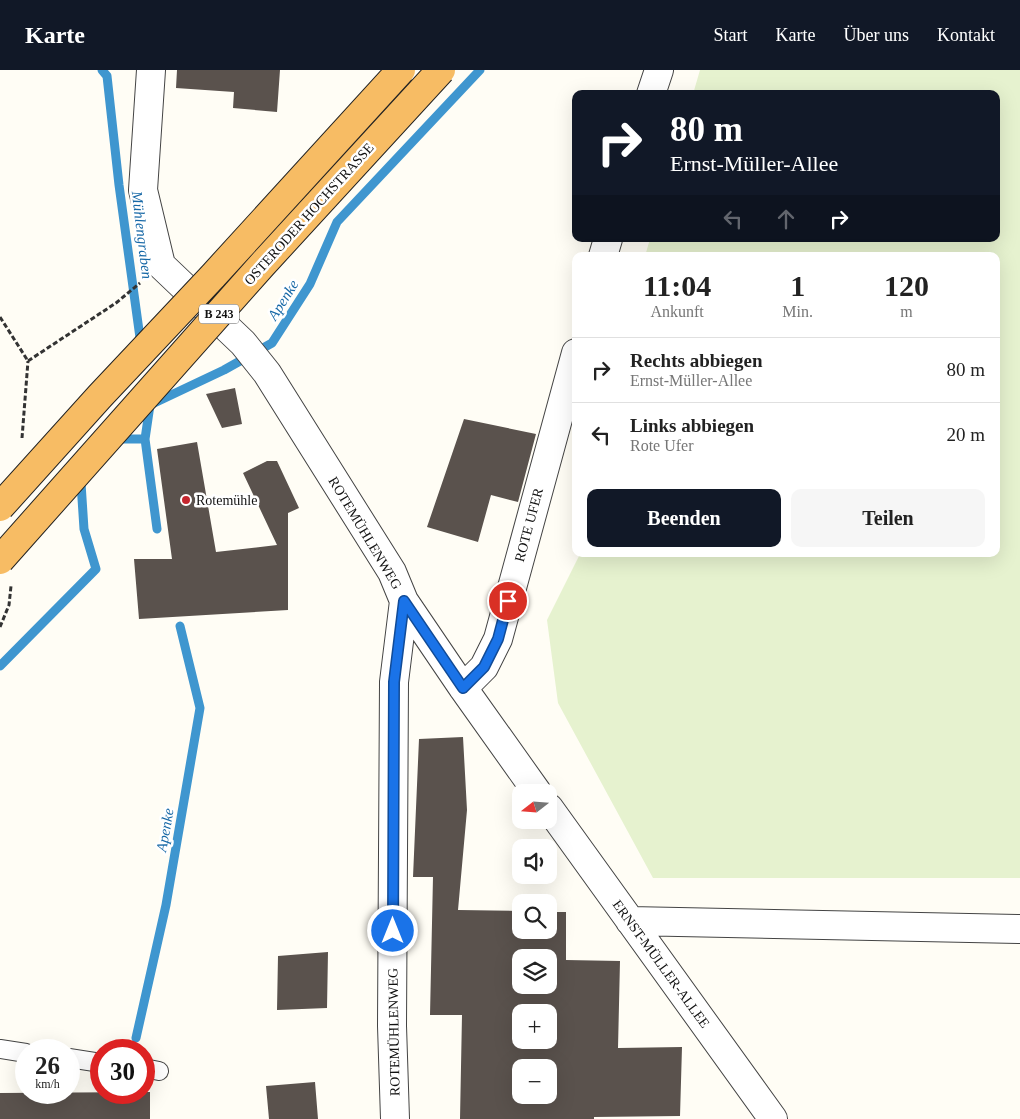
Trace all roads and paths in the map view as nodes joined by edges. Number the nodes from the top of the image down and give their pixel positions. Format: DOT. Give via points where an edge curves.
graph roads {
  1 [pos="151,70"];
  2 [pos="401,70"];
  3 [pos="441,70"];
  4 [pos="659,70"];
  5 [pos="652,90"];
  6 [pos="116,303"];
  7 [pos="0,318"];
  8 [pos="572,367"];
  9 [pos="0,507"];
  10 [pos="0,560"];
  11 [pos="404,601"];
  12 [pos="463,688"];
  13 [pos="531,784"];
  14 [pos="558,821"];
  15 [pos="630,921"];
  16 [pos="1020,929"];
  17 [pos="0,1049"];
  18 [pos="15,1051"];
  19 [pos="395,1119"];
  20 [pos="773,1119"];
  1 -- 11 [label="street, ROTEMÜHLENWEG" via="143,190 161,265 243,343 267,373 392,572"];
  2 -- 9 [label="highway, OSTERODER HOCHSTRASSE / B 243, bridge"];
  3 -- 10 [label="highway, OSTERODER HOCHSTRASSE / B 243, bridge" via="262,265"];
  4 -- 5 [label="street"];
  6 -- 7 [label="path" via="28,362"];
  8 -- 12 [label="street, ROTE UFER" via="498,639 484,667"];
  11 -- 12 [label="street"];
  11 -- 19 [label="street, ROTEMÜHLENWEG" via="394,682 392,1026"];
  12 -- 13 [label="street"];
  14 -- 15 [label="street, ERNST-MÜLLER-ALLEE"];
  15 -- 16 [label="street"];
  15 -- 20 [label="street, ERNST-MÜLLER-ALLEE"];
  17 -- 18 [label="lane"];
}
